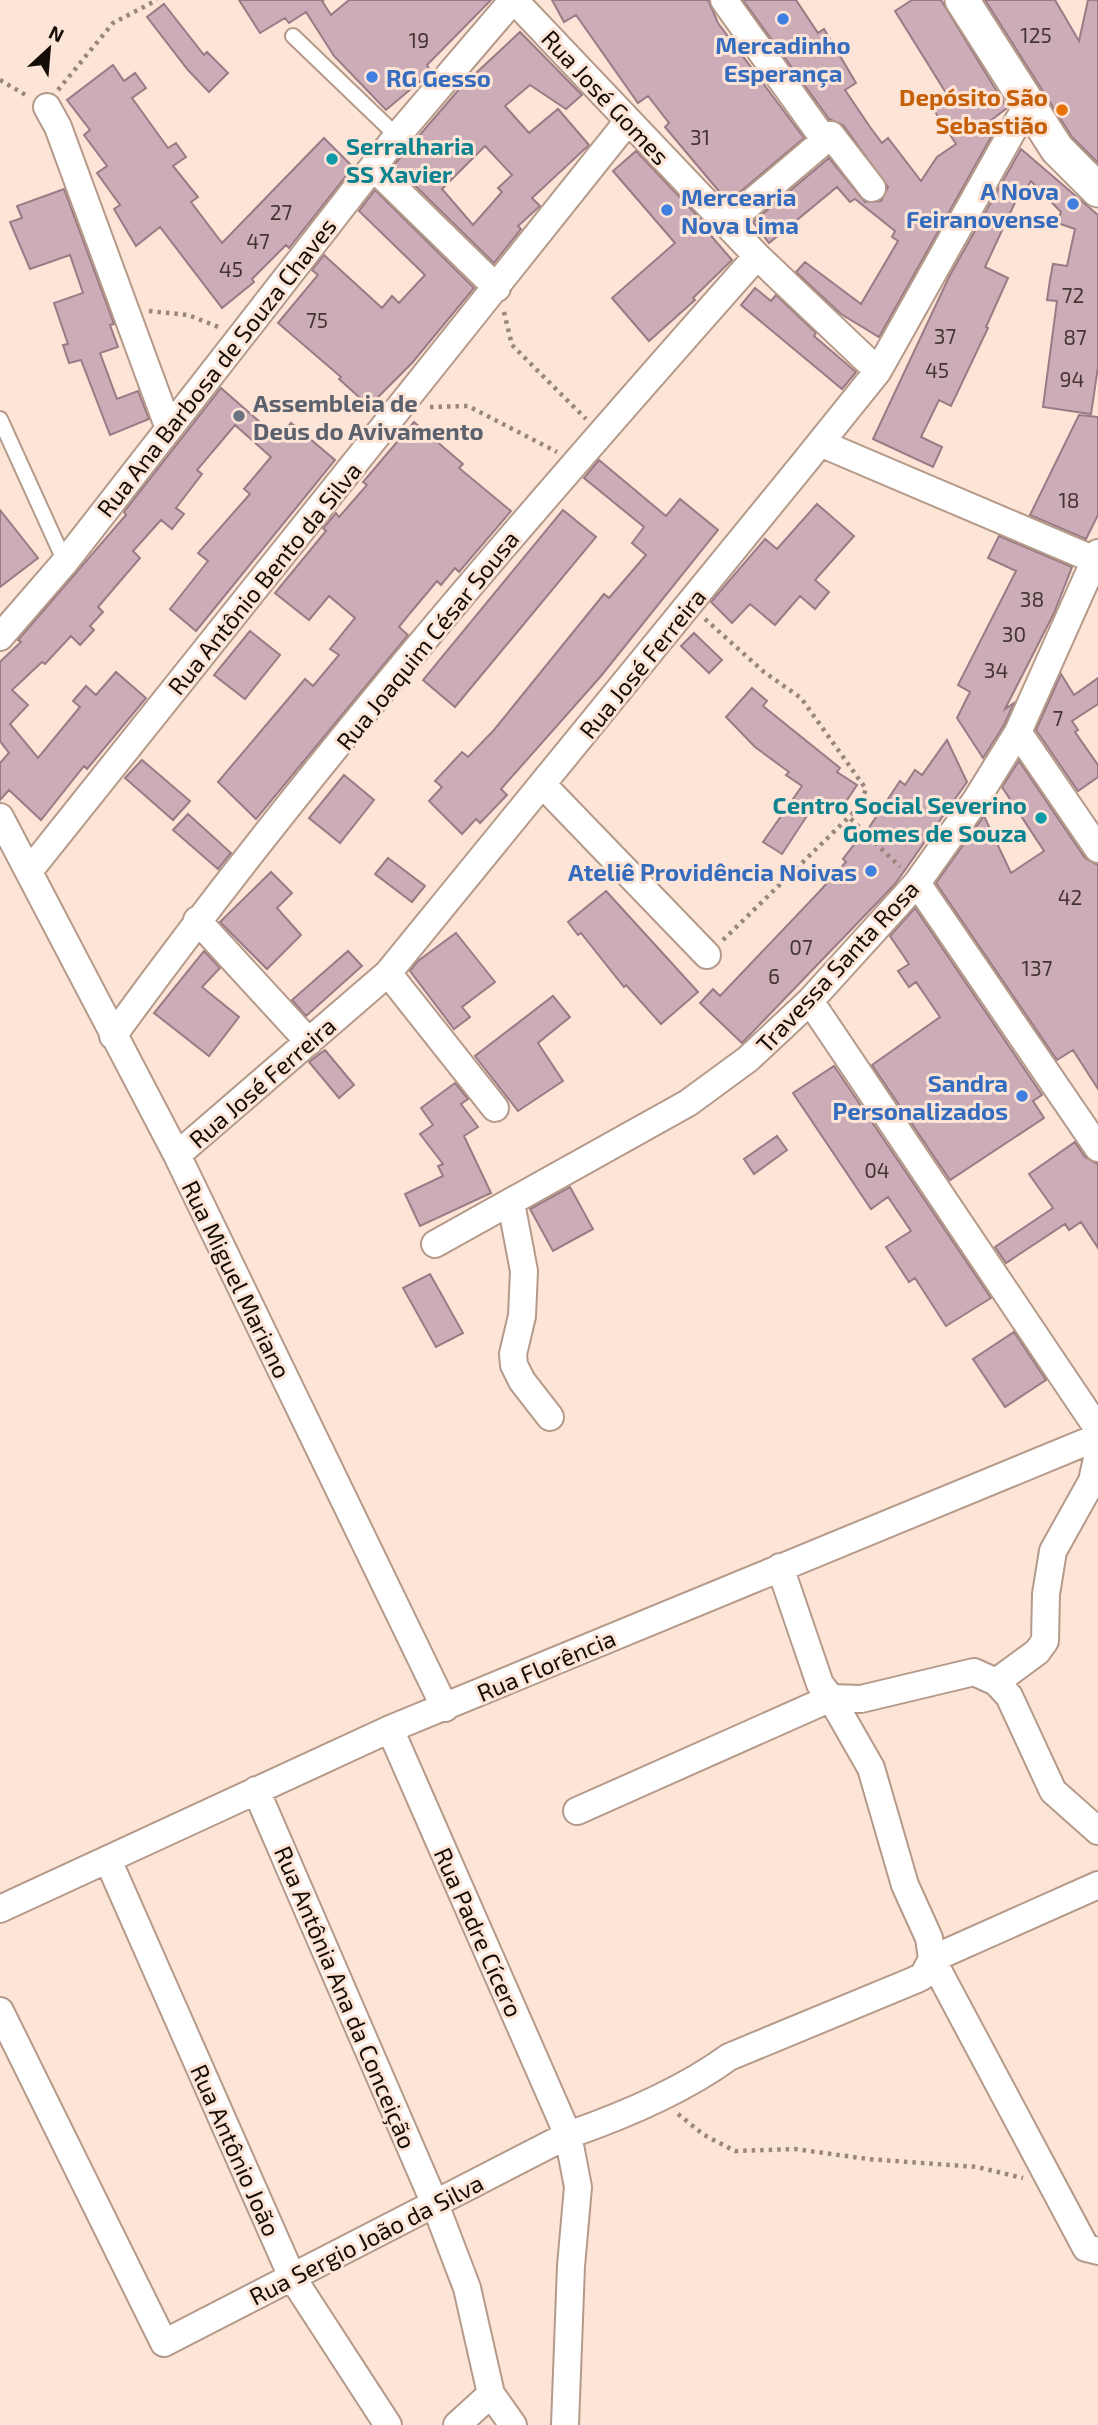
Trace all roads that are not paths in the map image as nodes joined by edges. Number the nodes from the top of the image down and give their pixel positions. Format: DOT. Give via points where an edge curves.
graph roads {
  1 [pos="514,0"];
  2 [pos="724,0"];
  3 [pos="962,0"];
  4 [pos="293,36"];
  5 [pos="1027,105"];
  6 [pos="47,107"];
  7 [pos="628,121"];
  8 [pos="831,135"];
  9 [pos="397,136"];
  10 [pos="373,167"];
  11 [pos="872,188"];
  12 [pos="1098,190"];
  13 [pos="726,224"];
  14 [pos="757,256"];
  15 [pos="497,288"];
  16 [pos="878,371"];
  17 [pos="0,419"];
  18 [pos="168,426"];
  19 [pos="820,443"];
  20 [pos="1097,559"];
  21 [pos="65,562"];
  22 [pos="0,637"];
  23 [pos="1018,732"];
  24 [pos="543,785"];
  25 [pos="0,817"];
  26 [pos="1098,849"];
  27 [pos="30,870"];
  28 [pos="917,883"];
  29 [pos="197,920"];
  30 [pos="707,955"];
  31 [pos="387,973"];
  32 [pos="810,1001"];
  33 [pos="113,1036"];
  34 [pos="309,1042"];
  35 [pos="495,1108"];
  36 [pos="1098,1148"];
  37 [pos="177,1155"];
  38 [pos="511,1203"];
  39 [pos="435,1244"];
  40 [pos="550,1417"];
  41 [pos="1098,1429"];
  42 [pos="1098,1437"];
  43 [pos="1098,1454"];
  44 [pos="780,1567"];
  45 [pos="996,1682"];
  46 [pos="831,1698"];
  47 [pos="445,1707"];
  48 [pos="390,1729"];
  49 [pos="256,1790"];
  50 [pos="577,1811"];
  51 [pos="1098,1831"];
  52 [pos="108,1860"];
  53 [pos="1098,1885"];
  54 [pos="0,1909"];
  55 [pos="932,1959"];
  56 [pos="0,2011"];
  57 [pos="568,2135"];
  58 [pos="435,2204"];
  59 [pos="1098,2251"];
  60 [pos="292,2277"];
  61 [pos="491,2393"];
  62 [pos="388,2425"];
  63 [pos="457,2425"];
  64 [pos="513,2425"];
  65 [pos="565,2425"];
  1 -- 7 [label="street, Rua José Gomes"];
  1 -- 9 [label="street, Rua Ana Barbosa de Souza Chaves"];
  2 -- 8 [label="street" via="821,135"];
  3 -- 5 [label="street"];
  4 -- 9 [label="lane"];
  5 -- 12 [label="street" via="1057,149"];
  5 -- 16 [label="street, Rua José Ferreira"];
  6 -- 18 [label="street"];
  7 -- 13 [label="street, Rua José Gomes"];
  7 -- 15 [label="street, Rua Antônio Bento da Silva"];
  8 -- 11 [label="street"];
  8 -- 13 [label="street"];
  9 -- 10 [label="street, Rua Ana Barbosa de Souza Chaves"];
  10 -- 15 [label="street"];
  10 -- 18 [label="street, Rua Ana Barbosa de Souza Chaves"];
  13 -- 14 [label="street, Rua José Gomes"];
  14 -- 16 [label="street, Rua José Gomes"];
  14 -- 29 [label="street, Rua Joaquim César Sousa" via="493,558"];
  15 -- 27 [label="street, Rua Antônio Bento da Silva"];
  16 -- 19 [label="street, Rua José Ferreira"];
  17 -- 21 [label="lane"];
  18 -- 21 [label="street, Rua Ana Barbosa de Souza Chaves"];
  19 -- 20 [label="street"];
  19 -- 24 [label="street, Rua José Ferreira"];
  20 -- 23 [label="street, Travessa Santa Rosa"];
  21 -- 22 [label="street, Rua Ana Barbosa de Souza Chaves"];
  23 -- 26 [label="street"];
  23 -- 28 [label="street, Travessa Santa Rosa"];
  24 -- 30 [label="street"];
  24 -- 31 [label="street, Rua José Ferreira"];
  25 -- 27 [label="street, Rua Miguel Mariano"];
  27 -- 33 [label="street, Rua Miguel Mariano"];
  28 -- 32 [label="street, Travessa Santa Rosa"];
  28 -- 36 [label="street"];
  29 -- 33 [label="street, Rua Joaquim César Sousa"];
  29 -- 34 [label="street"];
  31 -- 34 [label="street, Rua José Ferreira"];
  31 -- 35 [label="street"];
  32 -- 38 [label="street, Travessa Santa Rosa" via="748,1059 688,1103"];
  32 -- 41 [label="street"];
  33 -- 37 [label="street, Rua Miguel Mariano"];
  34 -- 37 [label="street, Rua José Ferreira"];
  37 -- 47 [label="street, Rua Miguel Mariano"];
  38 -- 39 [label="street, Travessa Santa Rosa"];
  38 -- 40 [label="street" via="524,1271 514,1365"];
  42 -- 44 [label="street, Rua Florência"];
  43 -- 45 [label="street" via="1092,1481 1053,1551 1045,1641"];
  44 -- 46 [label="street" via="820,1684"];
  44 -- 47 [label="street, Rua Florência"];
  45 -- 46 [label="street" via="974,1672 861,1699"];
  45 -- 51 [label="street" via="1009,1696 1053,1791"];
  46 -- 50 [label="street"];
  46 -- 55 [label="street" via="871,1768 905,1885 929,1938"];
  47 -- 48 [label="street, Rua Florência"];
  48 -- 49 [label="street, Rua Florência"];
  48 -- 57 [label="street, Rua Padre Cícero"];
  49 -- 52 [label="street, Rua Florência"];
  49 -- 58 [label="street, Rua Antônia Ana da Conceição"];
  52 -- 54 [label="street, Rua Florência"];
  52 -- 60 [label="street, Rua Antônio João"];
  53 -- 55 [label="street"];
  55 -- 57 [label="street, Rua Sergio João da Silva" via="923,1976 915,1980 729,2057 658,2098"];
  55 -- 59 [label="street" via="1086,2248"];
  56 -- 60 [label="street, Rua Sergio João da Silva" via="164,2343"];
  57 -- 58 [label="street, Rua Sergio João da Silva"];
  57 -- 65 [label="street, Rua Padre Cícero" via="578,2187"];
  58 -- 60 [label="street, Rua Sergio João da Silva"];
  58 -- 61 [label="street, Rua Antônia Ana da Conceição" via="467,2288"];
  60 -- 62 [label="street, Rua Antônio João"];
  61 -- 63 [label="street"];
  61 -- 64 [label="street"];
}
